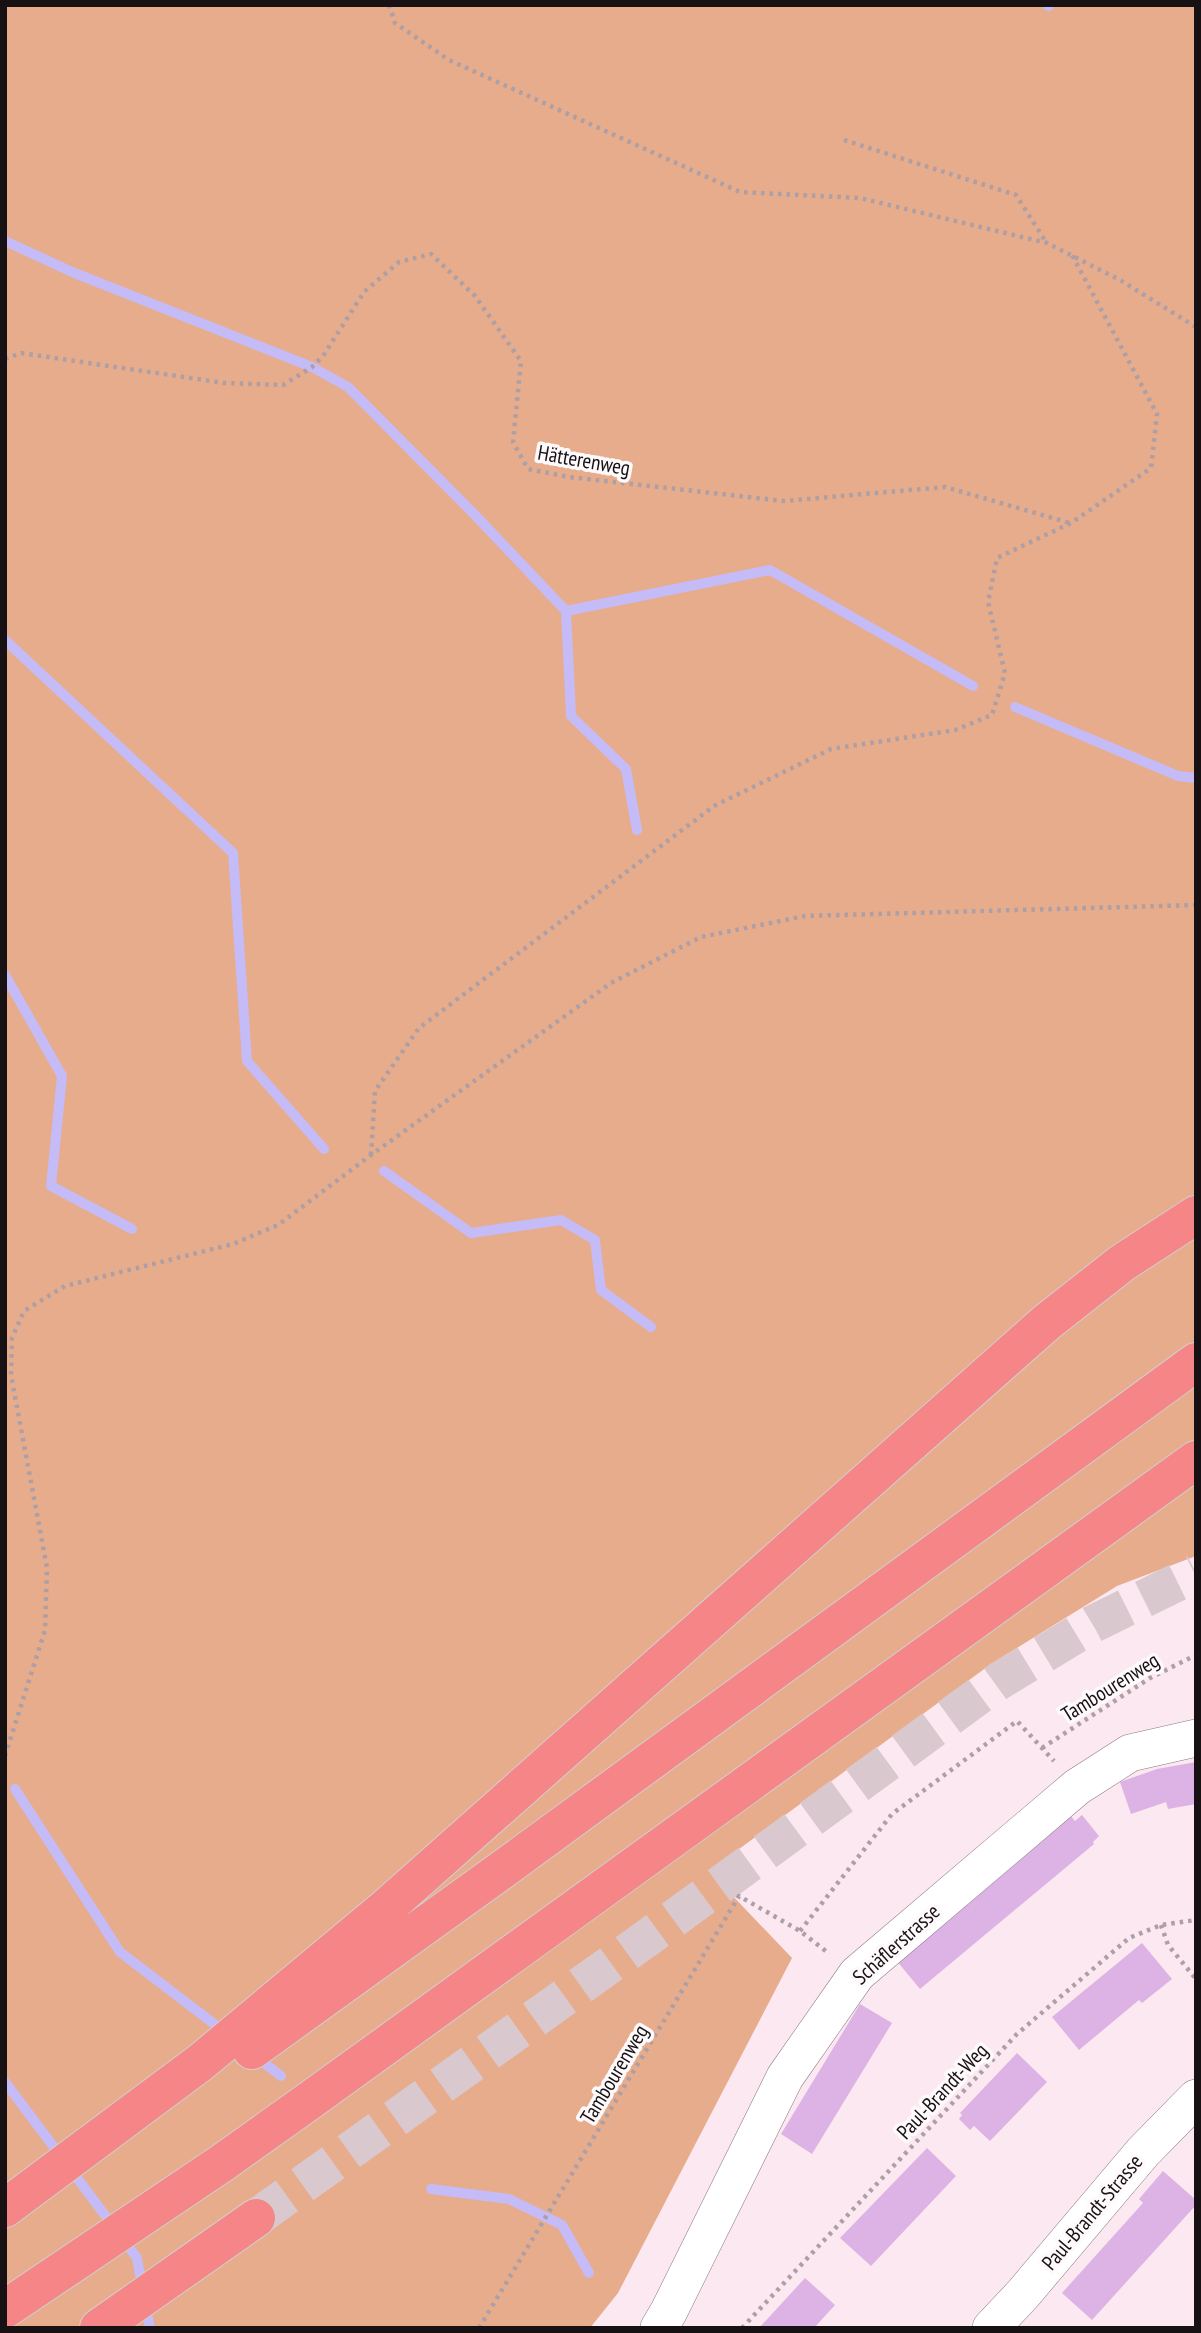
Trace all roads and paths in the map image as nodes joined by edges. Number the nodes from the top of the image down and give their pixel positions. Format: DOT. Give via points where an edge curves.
graph roads {
  1 [pos="389,5"];
  2 [pos="844,140"];
  3 [pos="1047,243"];
  4 [pos="1072,255"];
  5 [pos="1196,327"];
  6 [pos="5,359"];
  7 [pos="1071,523"];
  8 [pos="1196,905"];
  9 [pos="371,1155"];
  10 [pos="1196,1215"];
  11 [pos="1196,1362"];
  12 [pos="1196,1460"];
  13 [pos="1196,1655"];
  14 [pos="1196,1738"];
  15 [pos="1042,1748"];
  16 [pos="5,1756"];
  17 [pos="1077,1787"];
  18 [pos="1196,1920"];
  19 [pos="1161,1925"];
  20 [pos="800,1931"];
  21 [pos="857,1974"];
  22 [pos="1196,1979"];
  23 [pos="313,1989"];
  24 [pos="1196,2098"];
  25 [pos="5,2208"];
  26 [pos="5,2214"];
  27 [pos="256,2218"];
  28 [pos="5,2309"];
  29 [pos="99,2328"];
  30 [pos="480,2328"];
  31 [pos="659,2328"];
  32 [pos="742,2328"];
  33 [pos="991,2328"];
  1 -- 3 [label="path" via="395,23 449,60 740,192 860,198"];
  2 -- 3 [label="path" via="1016,195"];
  3 -- 4 [label="path"];
  4 -- 5 [label="path"];
  4 -- 7 [label="path" via="1157,414 1151,468"];
  6 -- 7 [label="path, Hätterenweg" via="21,353 224,383 284,385 323,356 364,292 398,262 431,254 475,296 521,361 513,442 528,469 784,501 945,487"];
  7 -- 9 [label="path" via="997,558 988,602 1005,673 992,715 955,730 831,749 714,806 419,1028 374,1091"];
  8 -- 9 [label="path" via="805,916 701,937 611,983"];
  9 -- 16 [label="path" via="278,1225 233,1244 65,1286 24,1311 12,1338 11,1375 47,1568 45,1630"];
  10 -- 23 [label="highway" via="1122,1263 1047,1322 397,1899"];
  11 -- 23 [label="highway"];
  12 -- 28 [label="highway" via="569,1916 222,2163"];
  13 -- 15 [label="path, Tambourenweg" via="1150,1678"];
  14 -- 17 [label="street, Schäflerstrasse" via="1130,1753"];
  15 -- 17 [label="path"];
  15 -- 20 [label="path" via="1017,1721 892,1814"];
  17 -- 21 [label="street, Schäflerstrasse"];
  18 -- 19 [label="path, Paul-Brandt-Weg"];
  19 -- 22 [label="path" via="1168,1945"];
  19 -- 32 [label="path, Paul-Brandt-Weg" via="1129,1938 1017,2034"];
  20 -- 21 [label="path, Tambourenweg"];
  20 -- 30 [label="path, Tambourenweg" via="739,1896"];
  21 -- 31 [label="street, Schäflerstrasse" via="785,2077"];
  23 -- 25 [label="highway" via="201,2062"];
  23 -- 26 [label="highway" via="156,2116"];
  24 -- 33 [label="street, Paul-Brandt-Strasse" via="1143,2152"];
  27 -- 29 [label="highway"];
}
